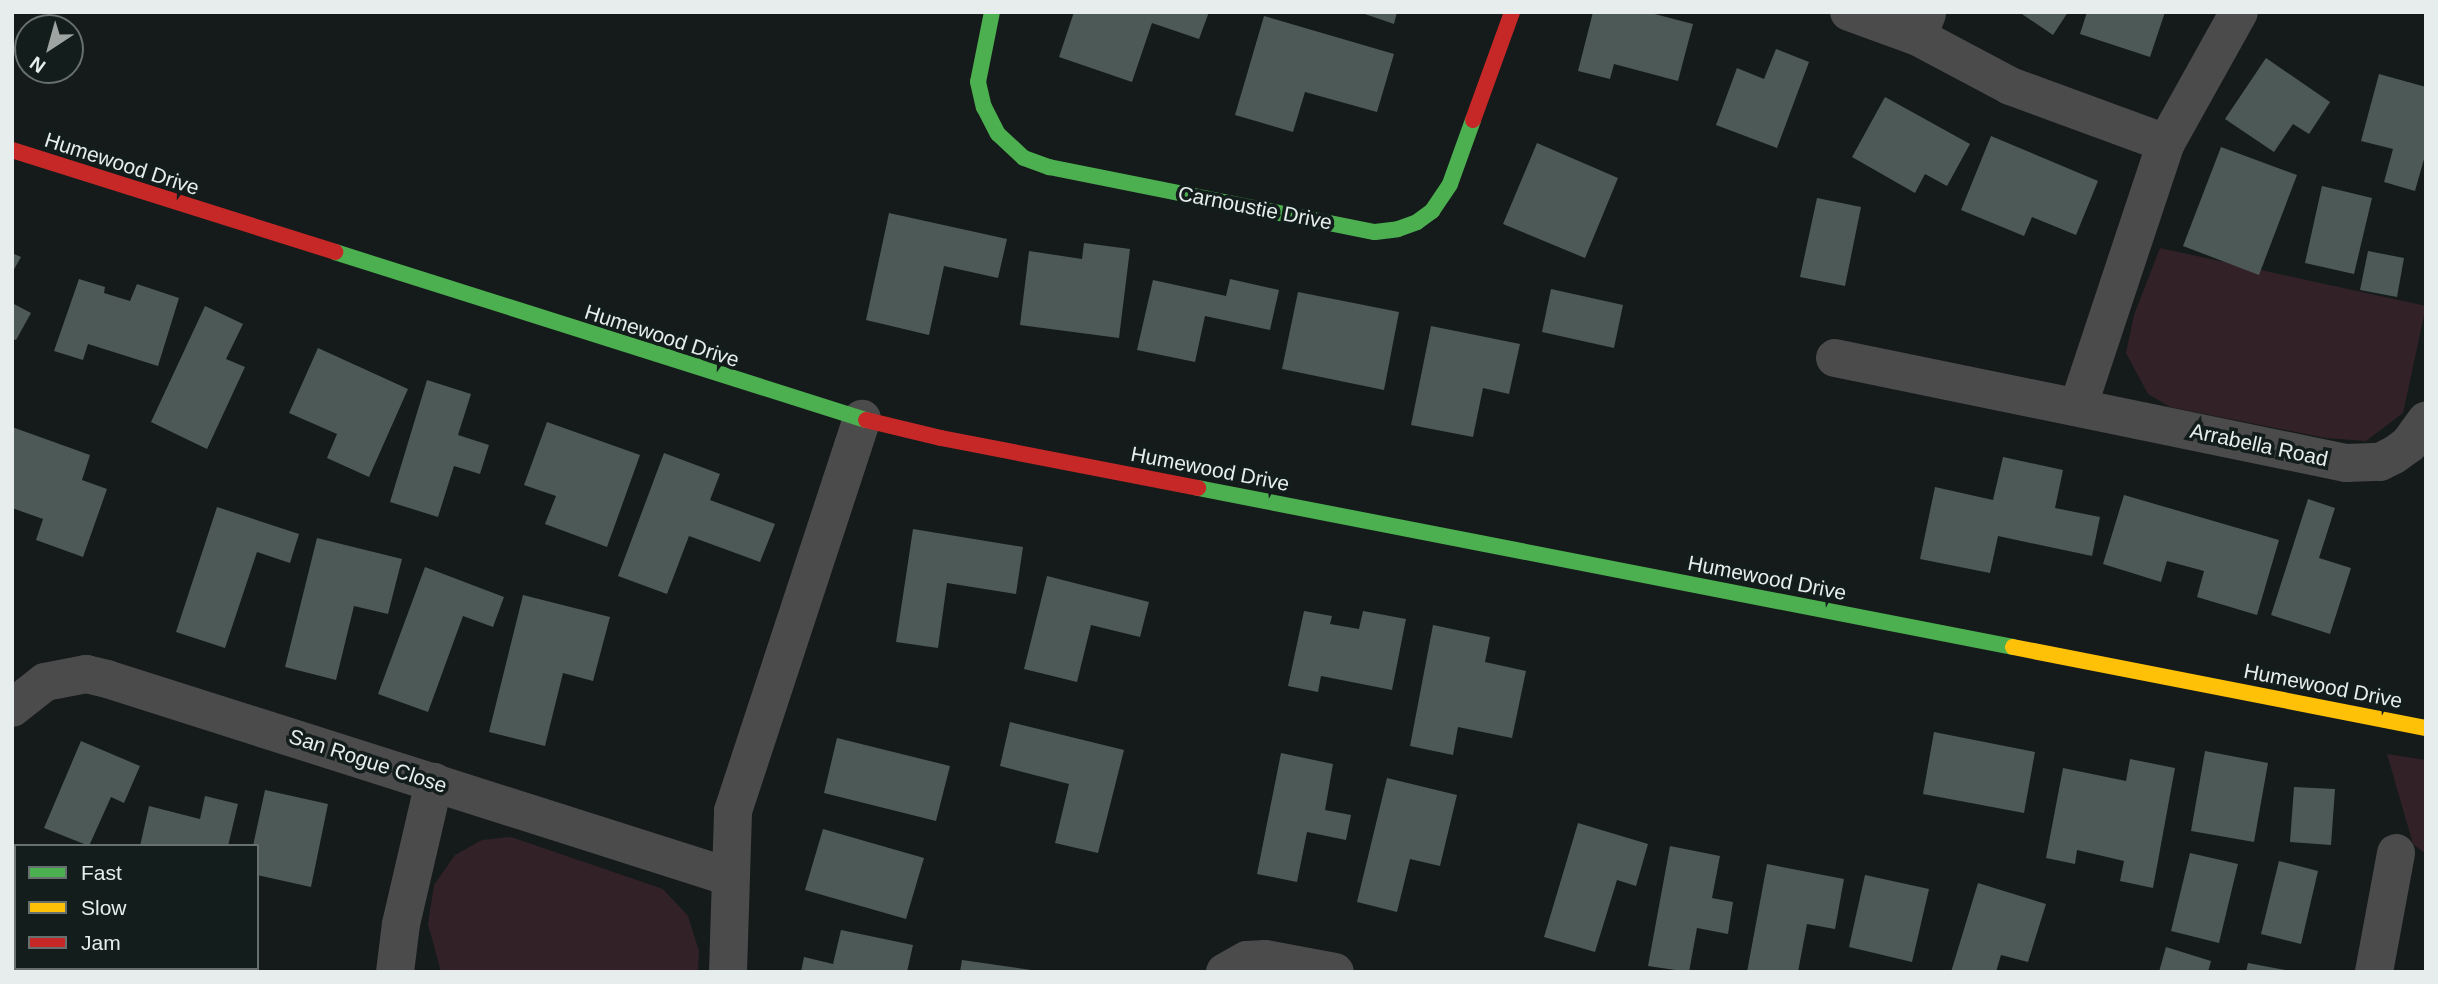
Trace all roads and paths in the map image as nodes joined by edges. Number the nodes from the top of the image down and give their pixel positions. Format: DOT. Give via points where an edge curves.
graph roads {
  1 [pos="992,12"];
  2 [pos="1512,12"];
  3 [pos="1849,12"];
  4 [pos="2239,12"];
  5 [pos="1923,25"];
  6 [pos="2166,143"];
  7 [pos="12,150"];
  8 [pos="1835,358"];
  9 [pos="2078,407"];
  10 [pos="862,419"];
  11 [pos="2426,421"];
  12 [pos="12,708"];
  13 [pos="2426,728"];
  14 [pos="434,782"];
  15 [pos="2396,853"];
  16 [pos="730,877"];
  17 [pos="395,972"];
  18 [pos="727,972"];
  19 [pos="1225,972"];
  20 [pos="1335,972"];
  21 [pos="2374,972"];
  1 -- 2 [label="street, Carnoustie Drive" via="978,82 998,134 1024,158 1049,167 1375,232 1417,222 1432,211 1450,184"];
  3 -- 5 [label="street"];
  4 -- 6 [label="street"];
  5 -- 6 [label="street" via="2010,86"];
  6 -- 9 [label="street"];
  7 -- 10 [label="street, Humewood Drive"];
  8 -- 9 [label="street, Arrabella Road"];
  9 -- 11 [label="street, Arrabella Road" via="2363,464 2394,455"];
  10 -- 13 [label="street, Humewood Drive"];
  10 -- 16 [label="street" via="733,811"];
  12 -- 14 [label="street, San Rogue Close" via="45,682 86,674"];
  14 -- 16 [label="street, San Rogue Close"];
  14 -- 17 [label="street" via="401,924"];
  15 -- 21 [label="street"];
  16 -- 18 [label="street"];
  19 -- 20 [label="street" via="1248,960 1265,959"];
}
